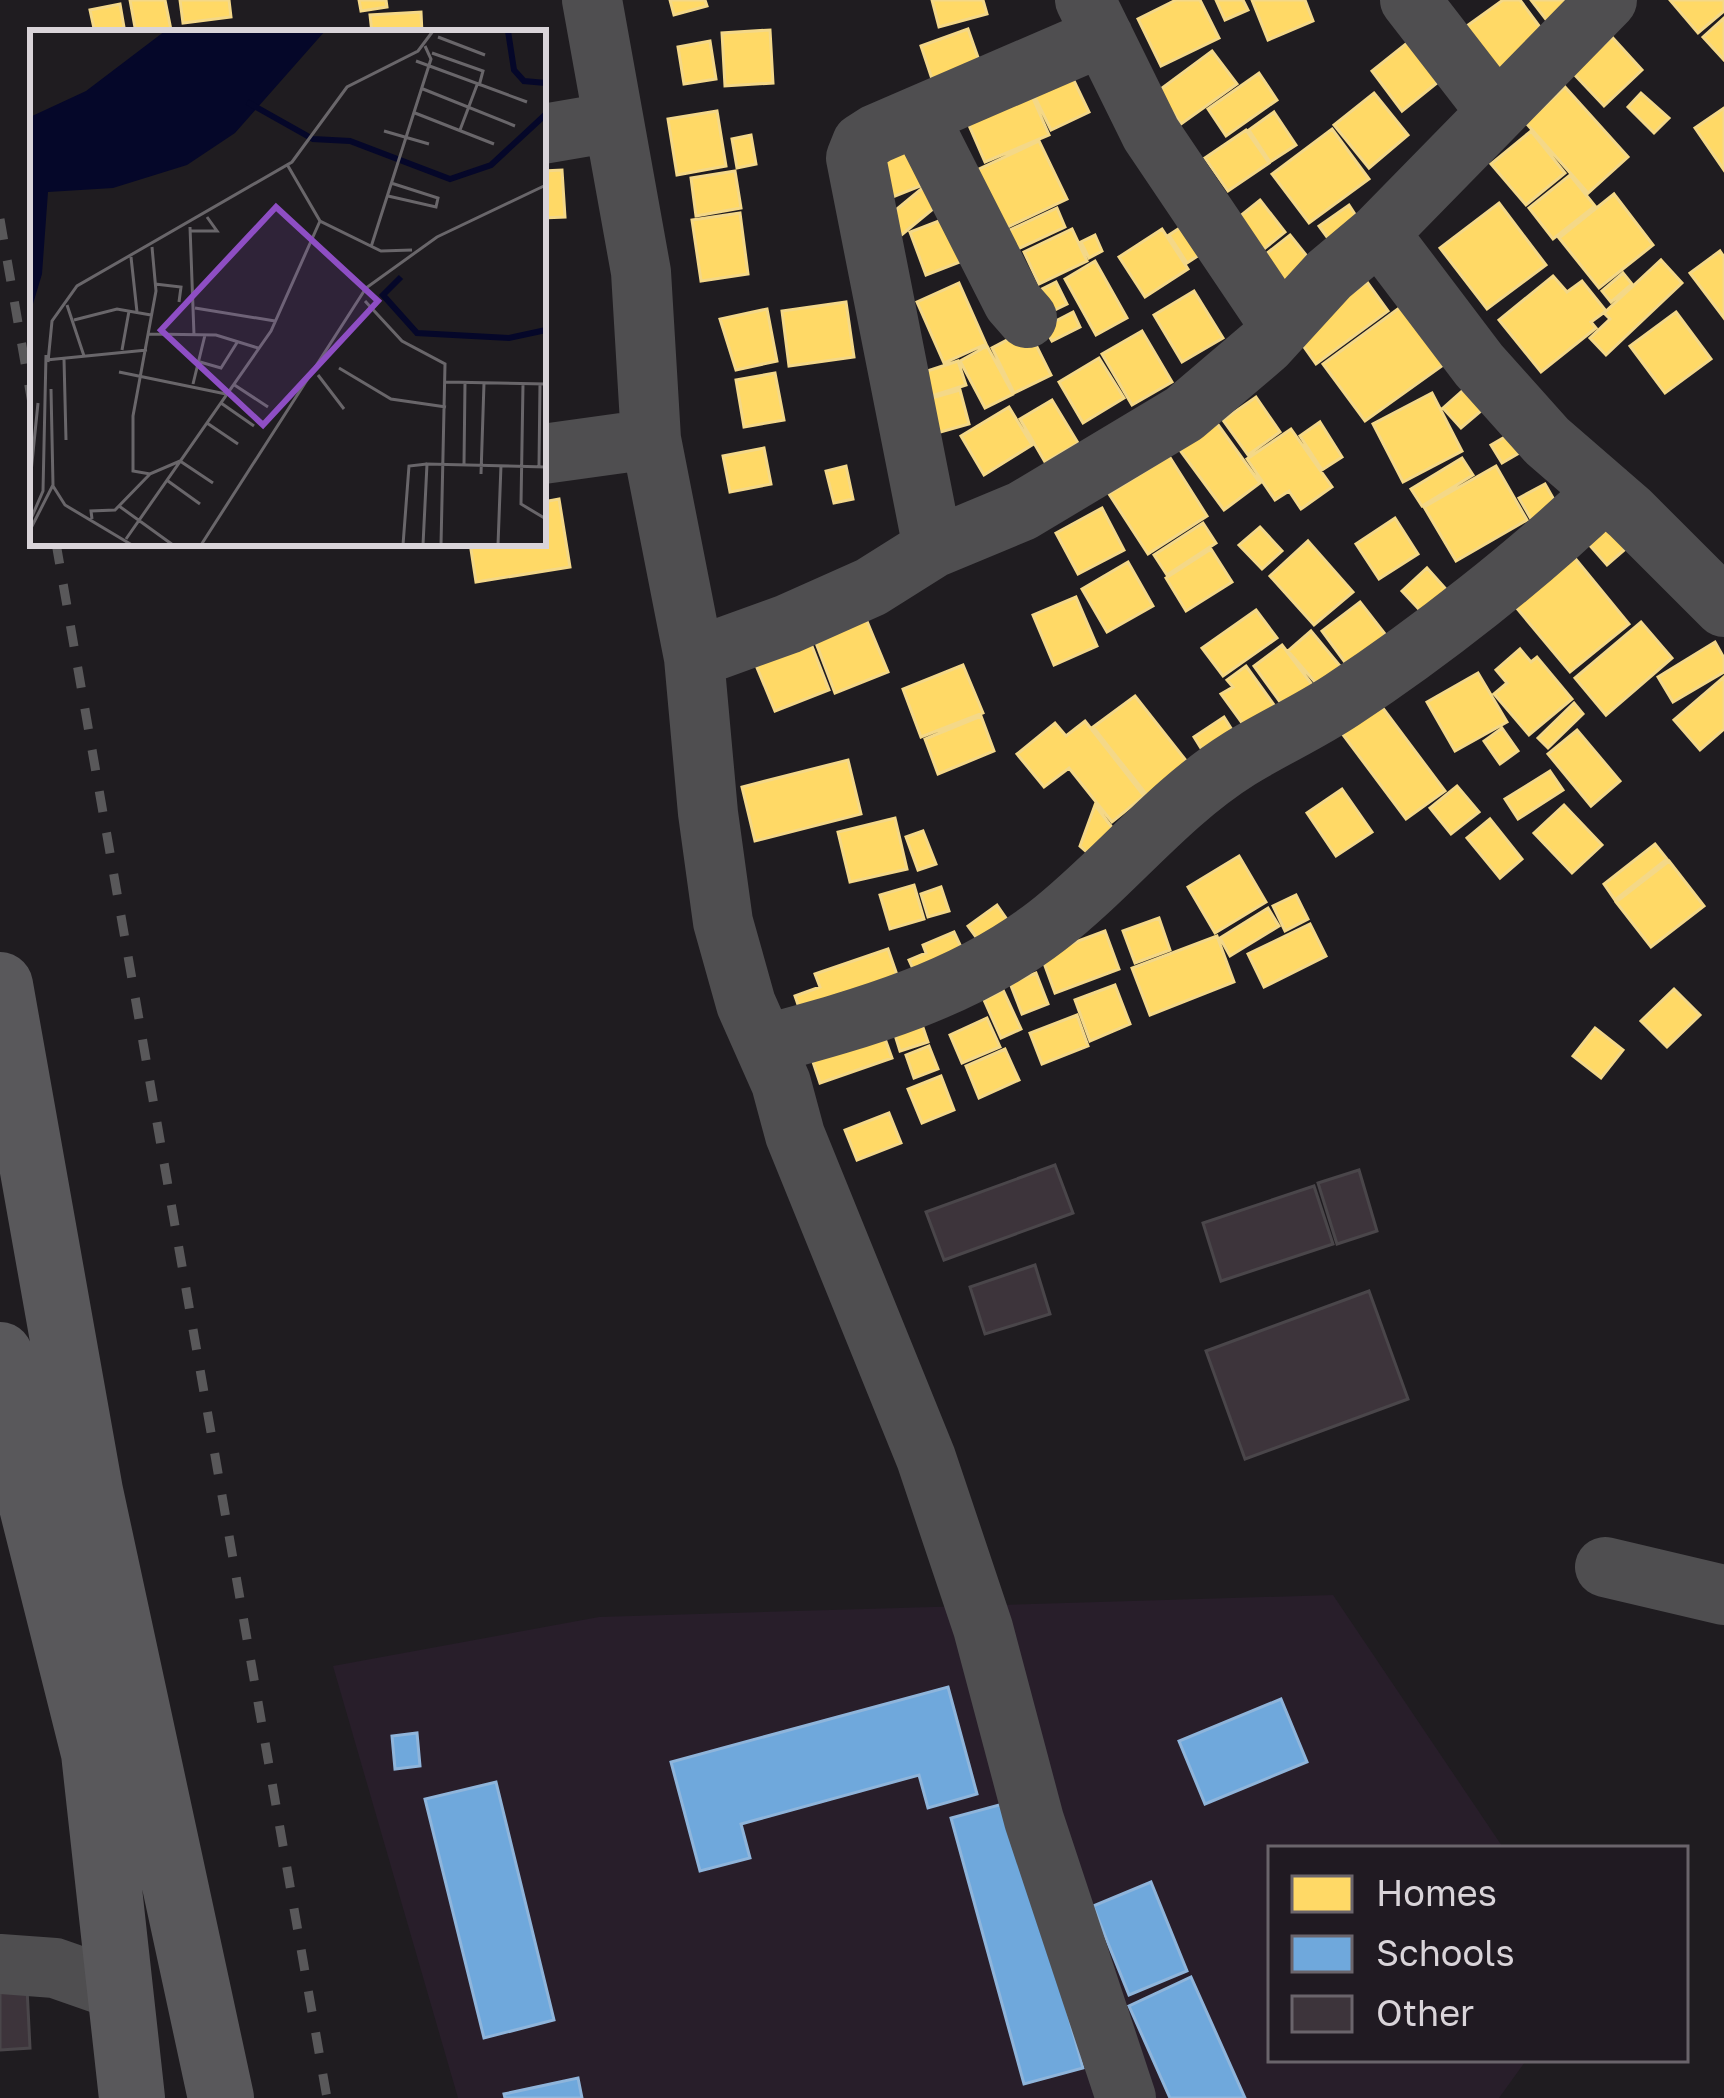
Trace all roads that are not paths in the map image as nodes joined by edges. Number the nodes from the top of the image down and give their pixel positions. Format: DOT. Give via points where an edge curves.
graph roads {
  1 [pos="592,0"];
  2 [pos="1410,0"];
  3 [pos="1607,0"];
  4 [pos="1094,18"];
  5 [pos="1496,111"];
  6 [pos="919,117"];
  7 [pos="613,122"];
  8 [pos="546,133"];
  9 [pos="1379,232"];
  10 [pos="1027,318"];
  11 [pos="1281,327"];
  12 [pos="651,439"];
  13 [pos="546,454"];
  14 [pos="1605,491"];
  15 [pos="933,548"];
  16 [pos="1724,607"];
  17 [pos="694,658"];
  18 [pos="0,985"];
  19 [pos="764,1045"];
  20 [pos="0,1355"];
  21 [pos="1605,1567"];
  22 [pos="1724,1595"];
  23 [pos="0,1964"];
  24 [pos="118,1990"];
  25 [pos="132,2098"];
  26 [pos="221,2098"];
  27 [pos="1126,2098"];
  1 -- 7 [label="street"];
  2 -- 5 [label="street"];
  3 -- 5 [label="street"];
  4 -- 6 [label="street"];
  4 -- 11 [label="street" via="1151,134"];
  5 -- 9 [label="street"];
  6 -- 10 [label="street"];
  6 -- 15 [label="street" via="862,143 856,158"];
  7 -- 8 [label="street"];
  7 -- 12 [label="street" via="640,272"];
  9 -- 11 [label="street"];
  9 -- 14 [label="street" via="1479,365 1546,441"];
  11 -- 15 [label="street" via="1184,413 1022,511"];
  12 -- 13 [label="street"];
  12 -- 17 [label="street"];
  14 -- 16 [label="street"];
  14 -- 19 [label="street" via="1346,698 1238,759 990,966 851,1021"];
  15 -- 17 [label="street" via="871,587"];
  17 -- 19 [label="street" via="723,922"];
  18 -- 26 [label="main road" via="90,1491"];
  19 -- 27 [label="street" via="926,1458"];
  20 -- 24 [label="main road" via="94,1753"];
  21 -- 22 [label="street"];
  23 -- 24 [label="street" via="55,1968"];
  24 -- 25 [label="main road"];
}
